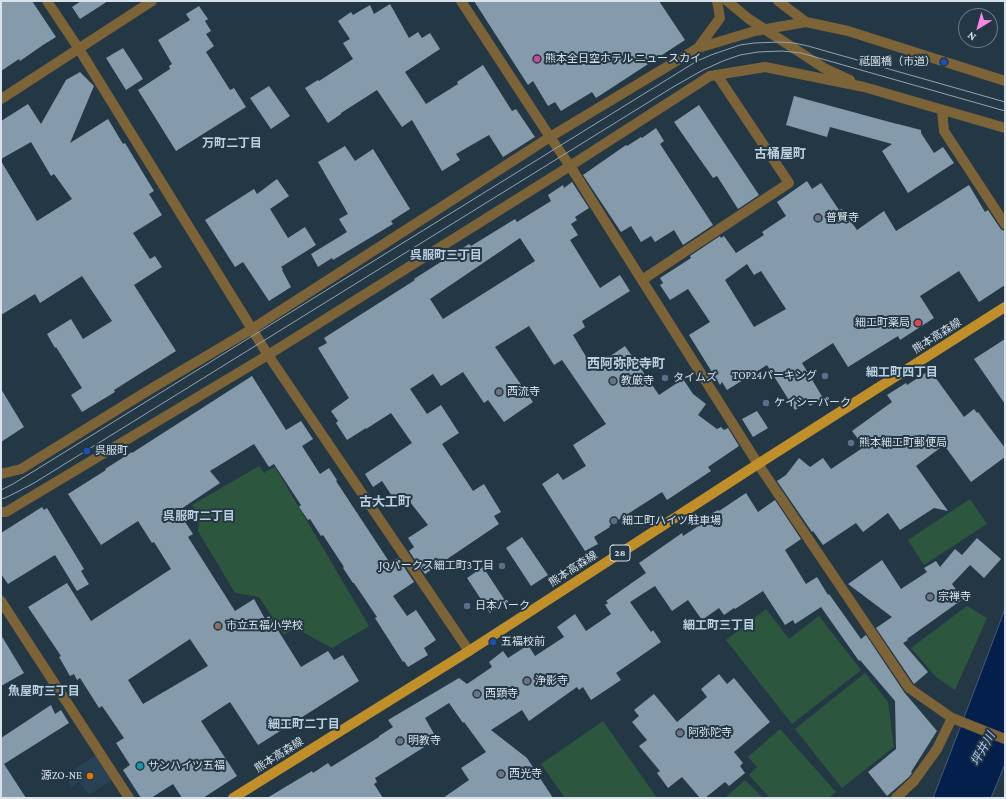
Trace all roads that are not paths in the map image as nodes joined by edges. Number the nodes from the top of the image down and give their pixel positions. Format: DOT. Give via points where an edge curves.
graph roads {
  1 [pos="48,1"];
  2 [pos="152,1"];
  3 [pos="461,1"];
  4 [pos="717,1"];
  5 [pos="727,1"];
  6 [pos="778,1"];
  7 [pos="806,22"];
  8 [pos="766,30"];
  9 [pos="698,48"];
  10 [pos="79,49"];
  11 [pos="717,75"];
  12 [pos="1005,81"];
  13 [pos="864,87"];
  14 [pos="1,99"];
  15 [pos="942,110"];
  16 [pos="1005,128"];
  17 [pos="550,137"];
  18 [pos="570,166"];
  19 [pos="1005,224"];
  20 [pos="642,280"];
  21 [pos="1005,307"];
  22 [pos="252,329"];
  23 [pos="268,356"];
  24 [pos="758,464"];
  25 [pos="1,474"];
  26 [pos="1,512"];
  27 [pos="1,601"];
  28 [pos="469,651"];
  29 [pos="952,718"];
  30 [pos="1005,739"];
  31 [pos="129,798"];
  32 [pos="233,798"];
  33 [pos="896,798"];
  1 -- 10 [label="street"];
  2 -- 10 [label="street"];
  3 -- 17 [label="street"];
  4 -- 9 [label="street" via="720,18"];
  5 -- 8 [label="street"];
  6 -- 7 [label="street"];
  7 -- 8 [label="street"];
  7 -- 12 [label="street" via="848,31"];
  8 -- 9 [label="street"];
  8 -- 13 [label="street" via="824,68"];
  9 -- 17 [label="street"];
  10 -- 14 [label="street"];
  10 -- 22 [label="street"];
  11 -- 13 [label="street" via="765,66"];
  11 -- 18 [label="street" via="710,76"];
  11 -- 20 [label="street" via="789,183"];
  13 -- 15 [label="street"];
  15 -- 16 [label="street"];
  15 -- 19 [label="street" via="944,131"];
  17 -- 18 [label="street"];
  17 -- 22 [label="street"];
  18 -- 20 [label="street"];
  18 -- 23 [label="street"];
  20 -- 24 [label="street"];
  21 -- 24 [label="main road, 熊本高森線 / 28"];
  22 -- 23 [label="street"];
  22 -- 25 [label="street" via="21,469"];
  23 -- 26 [label="street" via="6,512"];
  23 -- 28 [label="street"];
  24 -- 28 [label="main road, 熊本高森線 / 28"];
  24 -- 29 [label="street" via="909,688"];
  27 -- 31 [label="street"];
  28 -- 32 [label="main road, 熊本高森線 / 28"];
  29 -- 30 [label="street"];
  29 -- 33 [label="street" via="937,749 914,781"];
}
